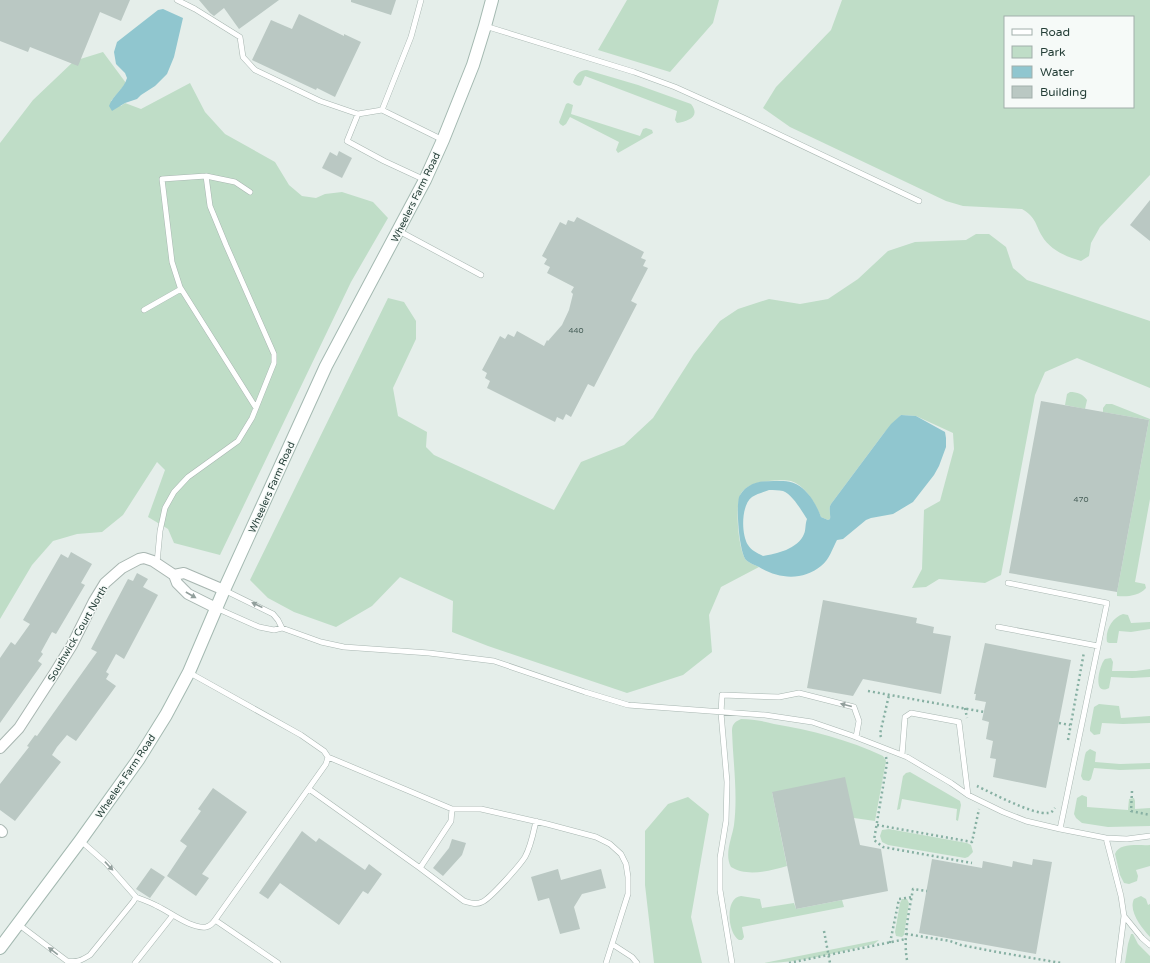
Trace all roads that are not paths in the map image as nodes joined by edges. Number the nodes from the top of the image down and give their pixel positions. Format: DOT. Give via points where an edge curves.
graph roads {
  1 [pos="177,0"];
  2 [pos="421,0"];
  3 [pos="492,0"];
  4 [pos="485,26"];
  5 [pos="382,110"];
  6 [pos="358,114"];
  7 [pos="443,140"];
  8 [pos="206,176"];
  9 [pos="425,180"];
  10 [pos="250,192"];
  11 [pos="919,201"];
  12 [pos="399,231"];
  13 [pos="481,275"];
  14 [pos="181,289"];
  15 [pos="144,310"];
  16 [pos="256,408"];
  17 [pos="157,563"];
  18 [pos="174,575"];
  19 [pos="1008,583"];
  20 [pos="224,590"];
  21 [pos="216,608"];
  22 [pos="998,627"];
  23 [pos="282,628"];
  24 [pos="1098,646"];
  25 [pos="189,672"];
  26 [pos="721,713"];
  27 [pos="856,737"];
  28 [pos="0,748"];
  29 [pos="902,755"];
  30 [pos="328,757"];
  31 [pos="308,789"];
  32 [pos="968,795"];
  33 [pos="452,809"];
  34 [pos="536,821"];
  35 [pos="1060,829"];
  36 [pos="1150,836"];
  37 [pos="1106,838"];
  38 [pos="80,841"];
  39 [pos="420,868"];
  40 [pos="136,897"];
  41 [pos="173,915"];
  42 [pos="1124,916"];
  43 [pos="215,920"];
  44 [pos="17,924"];
  45 [pos="612,944"];
  46 [pos="1150,945"];
  47 [pos="0,948"];
  48 [pos="269,960"];
  49 [pos="135,963"];
  50 [pos="278,963"];
  51 [pos="606,963"];
  52 [pos="637,963"];
  53 [pos="732,963"];
  54 [pos="1118,963"];
  1 -- 6 [label="lane" via="240,37 243,57 255,70 320,101"];
  2 -- 5 [label="lane" via="411,37"];
  3 -- 4 [label="main road, Wheelers Farm Road"];
  4 -- 7 [label="main road, Wheelers Farm Road" via="473,65"];
  4 -- 11 [label="lane" via="675,87"];
  5 -- 6 [label="lane"];
  5 -- 7 [label="lane"];
  6 -- 9 [label="lane" via="347,141"];
  7 -- 9 [label="main road, Wheelers Farm Road"];
  8 -- 10 [label="lane" via="235,182"];
  8 -- 14 [label="lane" via="162,179 172,262"];
  8 -- 16 [label="lane" via="210,206 274,354 274,363"];
  9 -- 12 [label="main road, Wheelers Farm Road"];
  12 -- 13 [label="lane"];
  12 -- 20 [label="main road, Wheelers Farm Road" via="326,366"];
  14 -- 15 [label="lane"];
  14 -- 16 [label="lane"];
  16 -- 17 [label="lane" via="238,441 188,477 174,492 165,508"];
  17 -- 18 [label="street, Southwick Court North"];
  17 -- 28 [label="street, Southwick Court North" via="139,559 122,568 105,583 54,674 19,728"];
  18 -- 20 [label="street, Southwick Court North" via="184,573"];
  18 -- 21 [label="street, Southwick Court North, one-way" via="177,583 188,594"];
  19 -- 24 [label="lane" via="1107,603"];
  20 -- 21 [label="main road, Wheelers Farm Road"];
  23 -- 20 [label="lane, one-way" via="273,614"];
  21 -- 23 [label="lane" via="258,627 274,630"];
  21 -- 25 [label="main road, Wheelers Farm Road"];
  22 -- 24 [label="lane"];
  23 -- 26 [label="lane" via="344,647 494,661 628,704"];
  24 -- 35 [label="lane"];
  25 -- 30 [label="lane" via="301,736 324,751"];
  25 -- 38 [label="main road, Wheelers Farm Road" via="138,760"];
  26 -- 27 [label="lane" via="765,715 812,722"];
  27 -- 26 [label="lane, one-way" via="858,721 854,707 799,693 779,697 722,695"];
  26 -- 53 [label="lane" via="727,782 726,821 720,858 720,890"];
  27 -- 29 [label="lane"];
  29 -- 32 [label="lane"];
  29 -- 32 [label="lane" via="905,717 911,713 959,722"];
  30 -- 31 [label="lane" via="326,764"];
  30 -- 33 [label="lane"];
  31 -- 39 [label="lane"];
  31 -- 43 [label="lane"];
  32 -- 35 [label="lane" via="1026,821"];
  33 -- 34 [label="lane" via="481,809"];
  33 -- 39 [label="lane" via="451,822"];
  34 -- 39 [label="lane" via="532,840 524,858 491,897 481,902 464,901"];
  34 -- 45 [label="lane" via="596,838 610,844 621,854 626,864 628,894"];
  35 -- 37 [label="lane"];
  36 -- 37 [label="lane"];
  37 -- 42 [label="lane"];
  38 -- 40 [label="lane, one-way" via="106,862"];
  38 -- 44 [label="main road, Wheelers Farm Road"];
  40 -- 41 [label="lane"];
  40 -- 44 [label="lane, one-way" via="90,955 82,961 67,961"];
  41 -- 43 [label="lane" via="199,927 210,926"];
  41 -- 49 [label="lane"];
  42 -- 46 [label="lane"];
  42 -- 54 [label="lane"];
  43 -- 48 [label="lane"];
  44 -- 47 [label="main road, Wheelers Farm Road"];
  45 -- 51 [label="lane"];
  45 -- 52 [label="lane"];
  48 -- 50 [label="lane"];
}
